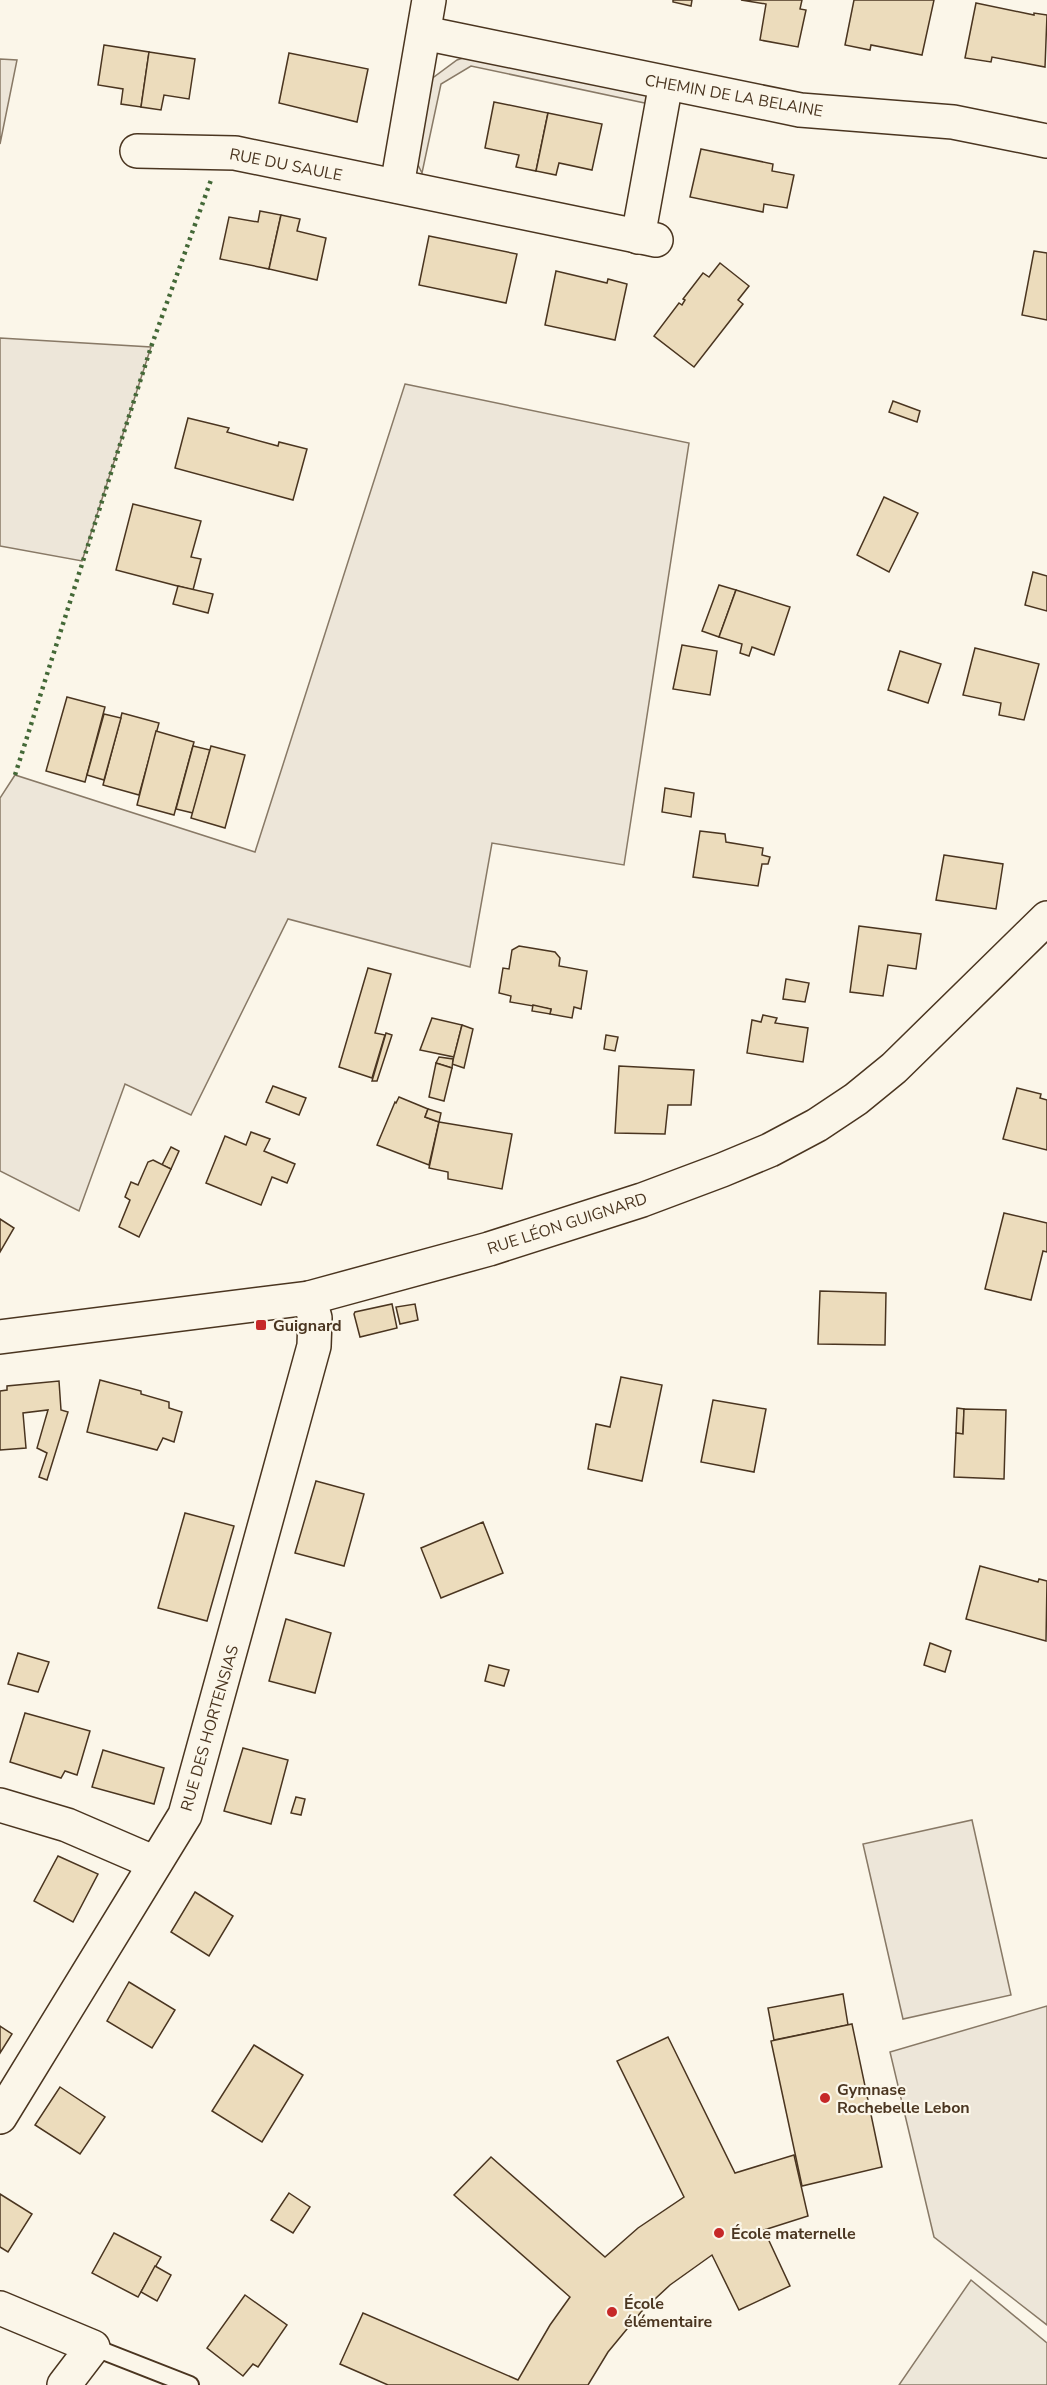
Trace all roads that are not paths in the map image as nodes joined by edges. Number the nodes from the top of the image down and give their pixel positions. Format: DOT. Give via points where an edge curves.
graph roads {
  1 [pos="429,0"];
  2 [pos="424,33"];
  3 [pos="666,83"];
  4 [pos="1047,141"];
  5 [pos="137,151"];
  6 [pos="397,186"];
  7 [pos="1046,920"];
  8 [pos="309,1298"];
  9 [pos="0,1337"];
  10 [pos="0,1805"];
  11 [pos="155,1863"];
  12 [pos="0,2117"];
  13 [pos="0,2308"];
  14 [pos="93,2347"];
  15 [pos="64,2385"];
  16 [pos="190,2385"];
  1 -- 2 [label="street"];
  2 -- 3 [label="street, CHEMIN DE LA BELAINE"];
  2 -- 6 [label="street"];
  3 -- 4 [label="street, CHEMIN DE LA BELAINE" via="800,110 953,122"];
  3 -- 6 [label="street, RUE DU SAULE" via="647,239"];
  5 -- 6 [label="street, RUE DU SAULE" via="235,153"];
  7 -- 8 [label="street, RUE LÉON GUIGNARD" via="894,1068 837,1112 780,1145 722,1170 561,1227"];
  8 -- 9 [label="street, RUE LÉON GUIGNARD"];
  8 -- 11 [label="street, RUE DES HORTENSIAS" via="315,1318 314,1346 185,1815"];
  10 -- 11 [label="street" via="67,1825"];
  11 -- 12 [label="street, RUE DES HORTENSIAS"];
  13 -- 14 [label="street"];
  14 -- 15 [label="street"];
  14 -- 16 [label="lane"];
}
